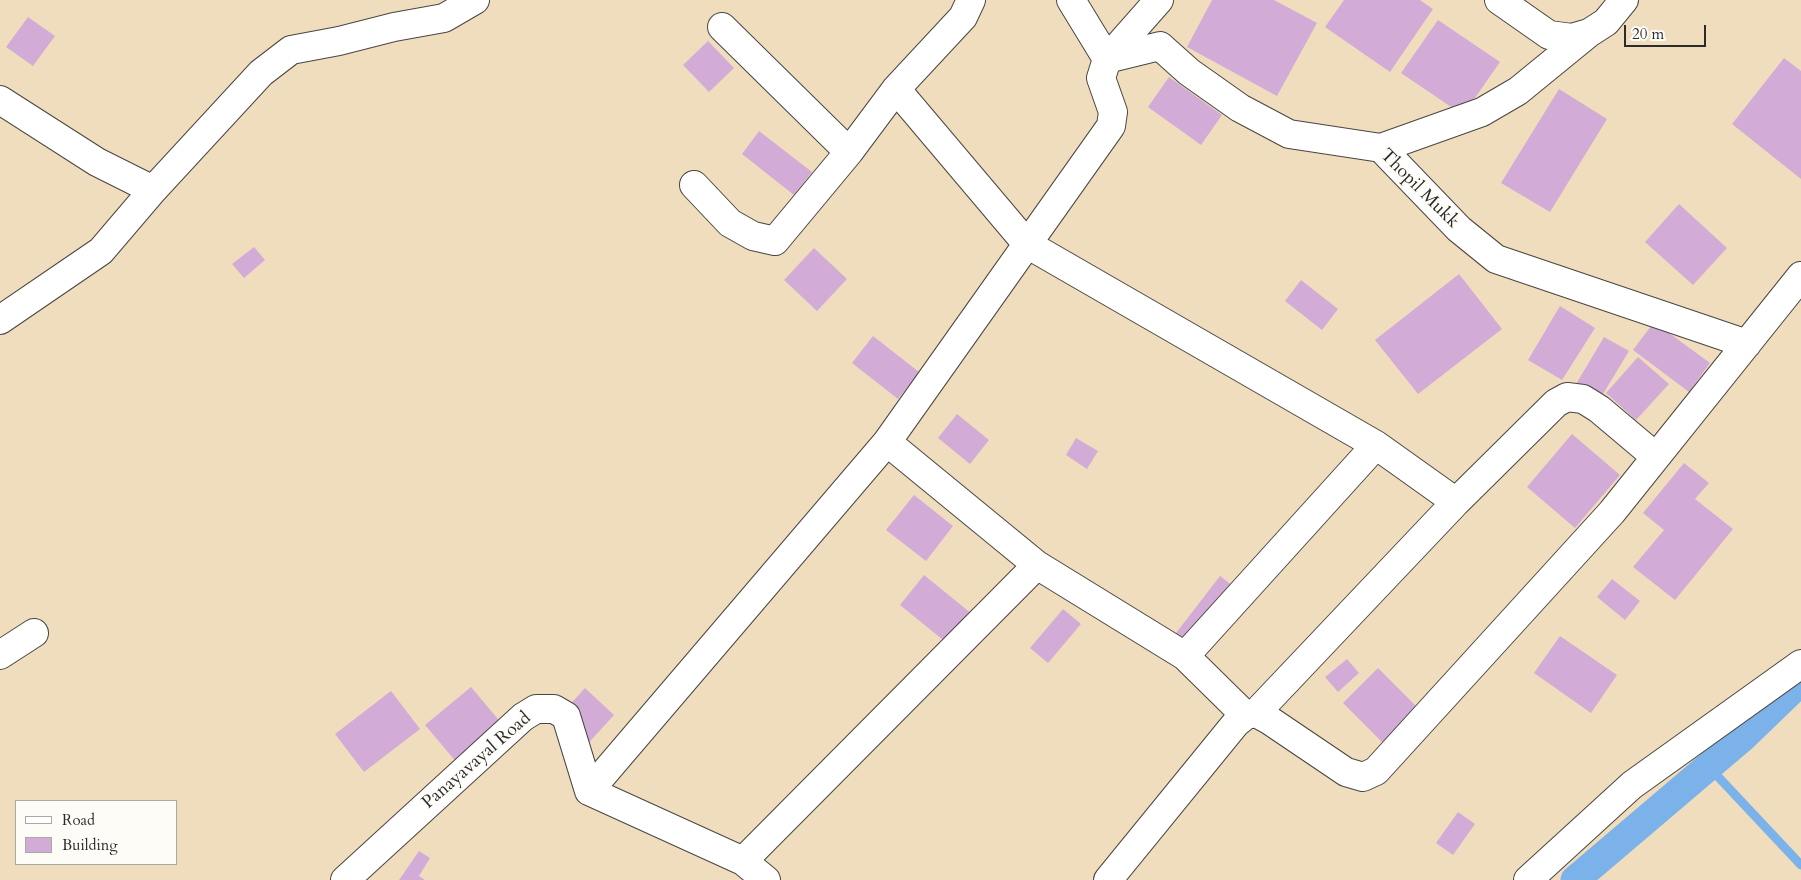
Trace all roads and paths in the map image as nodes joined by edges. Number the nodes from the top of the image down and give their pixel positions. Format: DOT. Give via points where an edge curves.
graph roads {
  1 [pos="475,0"];
  2 [pos="971,0"];
  3 [pos="1071,0"];
  4 [pos="1159,0"];
  5 [pos="1499,0"];
  6 [pos="1624,0"];
  7 [pos="722,27"];
  8 [pos="1590,33"];
  9 [pos="1107,59"];
  10 [pos="896,88"];
  11 [pos="0,100"];
  12 [pos="1381,148"];
  13 [pos="849,152"];
  14 [pos="694,185"];
  15 [pos="152,190"];
  16 [pos="1027,244"];
  17 [pos="1801,276"];
  18 [pos="0,320"];
  19 [pos="1747,344"];
  20 [pos="887,442"];
  21 [pos="1376,445"];
  22 [pos="1656,457"];
  23 [pos="1456,502"];
  24 [pos="1037,565"];
  25 [pos="34,633"];
  26 [pos="0,655"];
  27 [pos="1186,656"];
  28 [pos="1801,664"];
  29 [pos="1251,714"];
  30 [pos="589,791"];
  31 [pos="743,862"];
  32 [pos="345,880"];
  33 [pos="766,880"];
  34 [pos="1108,880"];
  35 [pos="1528,880"];
  1 -- 15 [label="street" via="444,18 291,50 261,73"];
  2 -- 10 [label="street" via="964,18"];
  3 -- 9 [label="street"];
  4 -- 9 [label="street"];
  5 -- 8 [label="street" via="1549,35 1572,38"];
  6 -- 8 [label="street" via="1606,22"];
  7 -- 13 [label="street"];
  8 -- 12 [label="street" via="1518,91 1482,112"];
  9 -- 12 [label="street, Thopil Mukk" via="1160,46 1189,72 1240,108 1289,134"];
  9 -- 16 [label="street" via="1101,78 1113,112 1112,126"];
  10 -- 13 [label="street"];
  10 -- 16 [label="street"];
  11 -- 15 [label="street" via="97,162"];
  12 -- 19 [label="street, Thopil Mukk" via="1459,229 1496,258"];
  13 -- 14 [label="street" via="775,241 753,236 730,223"];
  15 -- 18 [label="street" via="101,251"];
  16 -- 20 [label="street"];
  16 -- 21 [label="street"];
  17 -- 19 [label="street"];
  19 -- 22 [label="street"];
  20 -- 24 [label="street"];
  20 -- 30 [label="street"];
  21 -- 23 [label="street"];
  21 -- 27 [label="street"];
  22 -- 23 [label="street" via="1599,409 1583,399 1566,397 1556,403"];
  22 -- 29 [label="street" via="1612,512 1376,771 1362,777 1346,772"];
  23 -- 29 [label="street"];
  24 -- 27 [label="street"];
  24 -- 31 [label="street"];
  25 -- 26 [label="street"];
  27 -- 29 [label="street"];
  28 -- 35 [label="street" via="1632,784"];
  29 -- 34 [label="street" via="1236,723"];
  30 -- 31 [label="street"];
  30 -- 32 [label="street, Panayavayal Road" via="566,716 554,709 536,709"];
  31 -- 33 [label="street"];
}
